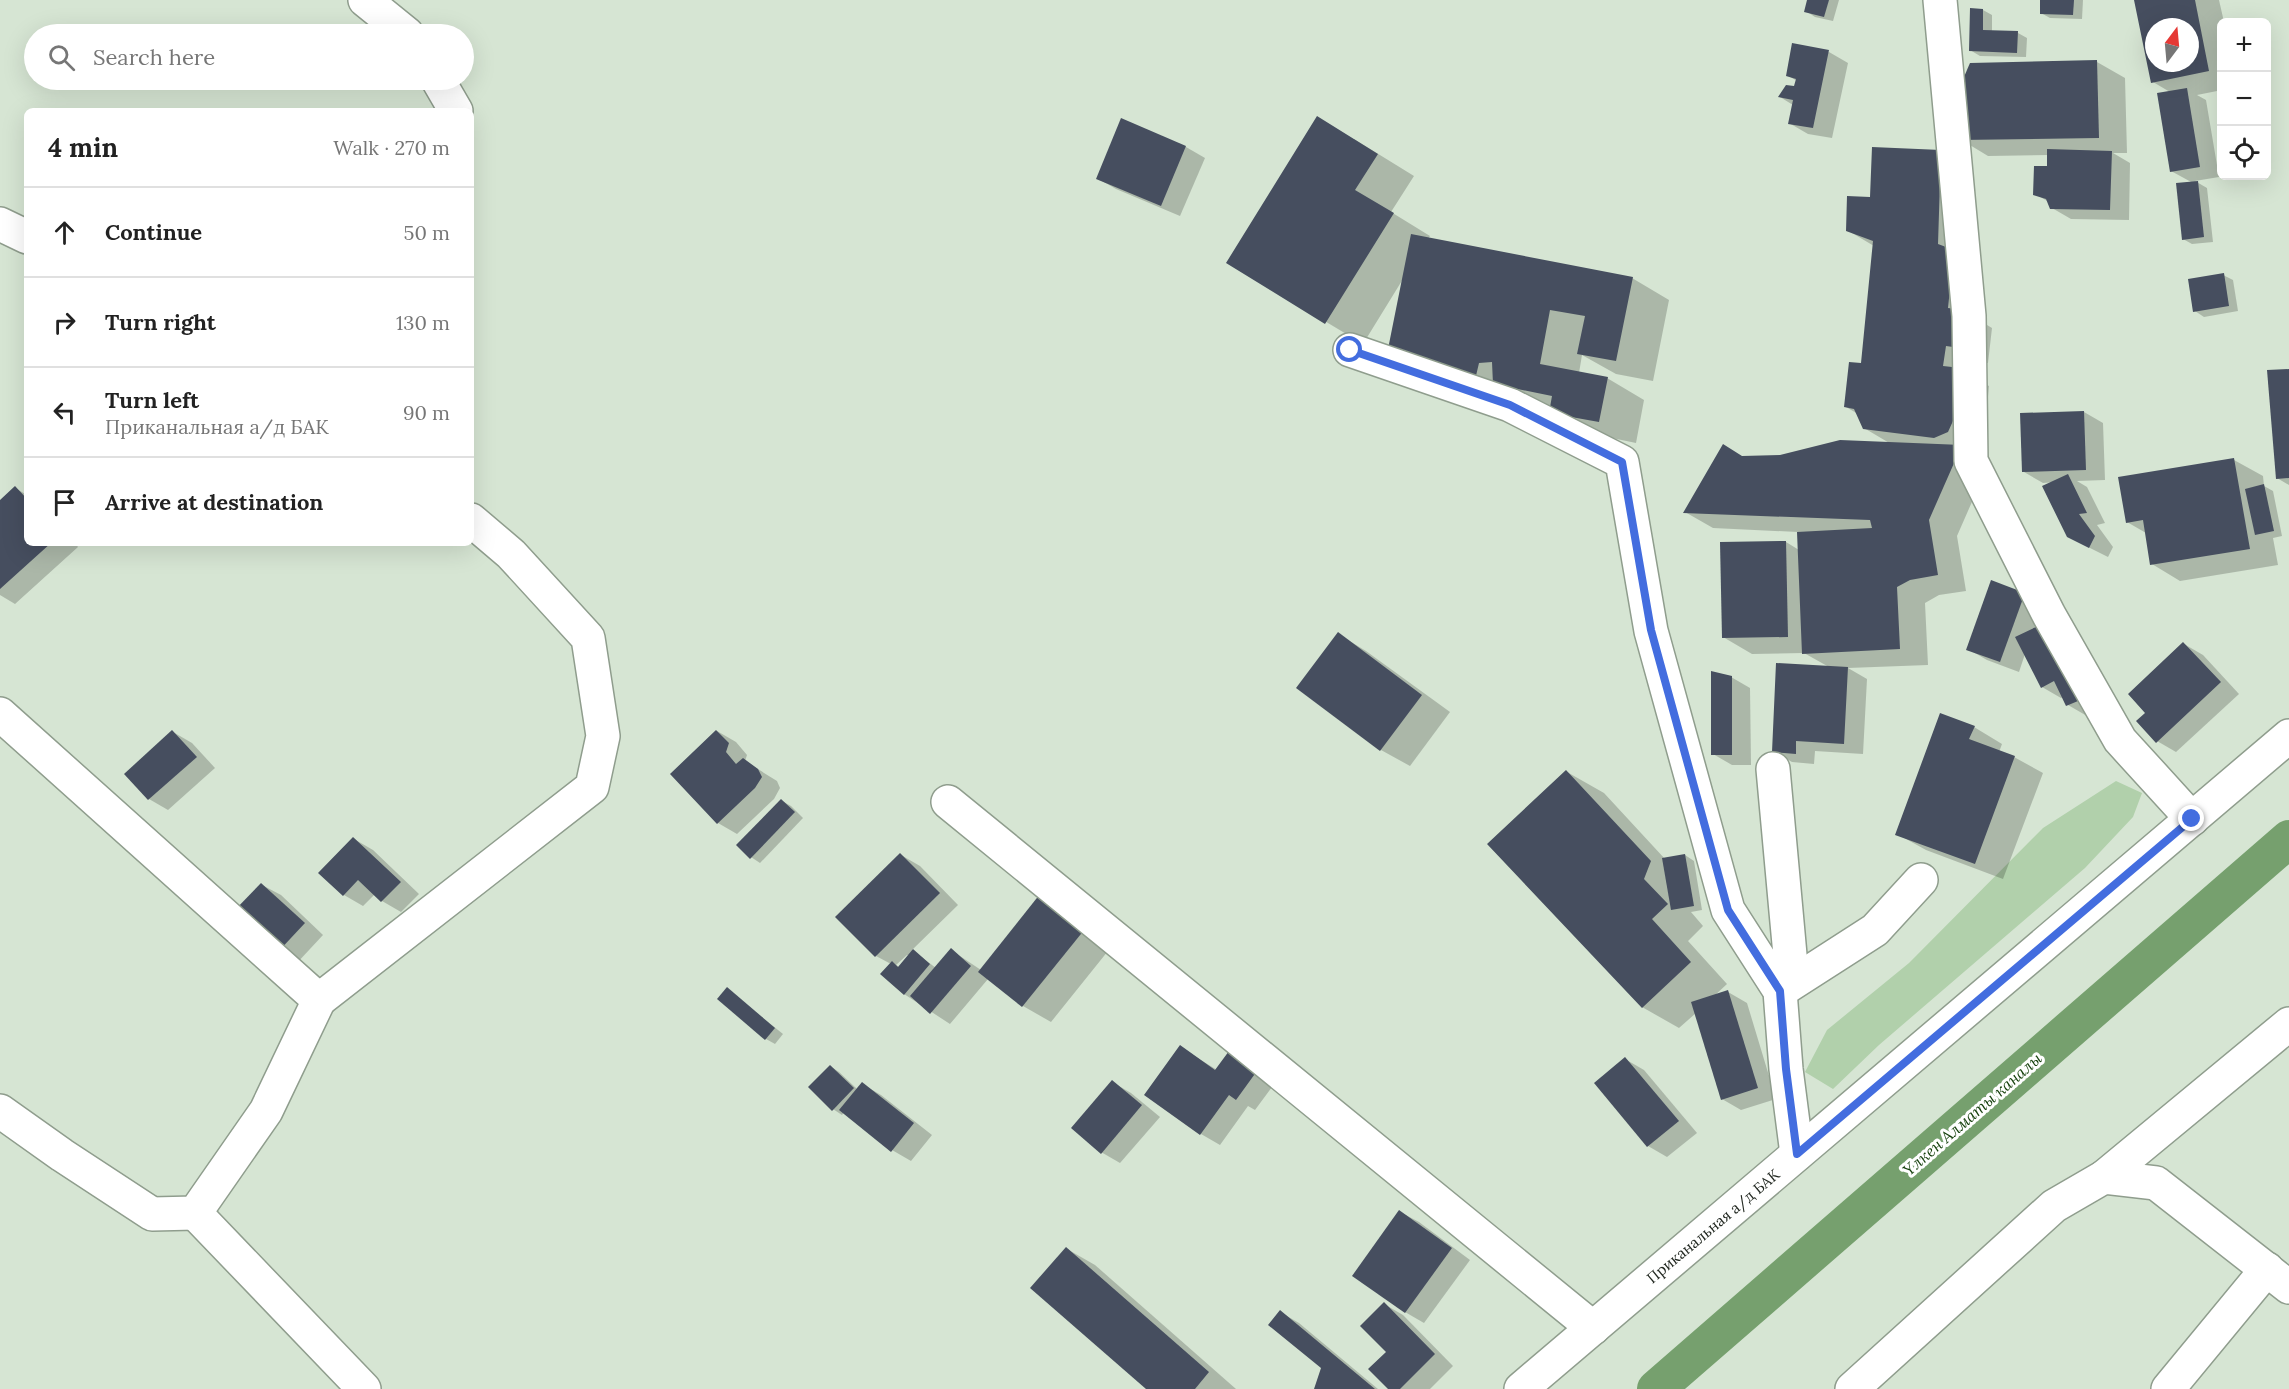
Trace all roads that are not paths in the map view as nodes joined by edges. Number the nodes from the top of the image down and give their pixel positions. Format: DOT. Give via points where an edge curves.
graph roads {
  1 [pos="365,0"];
  2 [pos="1940,0"];
  3 [pos="395,24"];
  4 [pos="444,90"];
  5 [pos="454,108"];
  6 [pos="0,224"];
  7 [pos="24,236"];
  8 [pos="1350,350"];
  9 [pos="474,523"];
  10 [pos="0,714"];
  11 [pos="2289,736"];
  12 [pos="1773,768"];
  13 [pos="948,802"];
  14 [pos="2192,819"];
  15 [pos="1921,880"];
  16 [pos="1780,991"];
  17 [pos="318,1000"];
  18 [pos="2289,1024"];
  19 [pos="0,1111"];
  20 [pos="1797,1154"];
  21 [pos="2104,1177"];
  22 [pos="195,1214"];
  23 [pos="2278,1278"];
  24 [pos="1593,1328"];
  25 [pos="364,1389"];
  26 [pos="1521,1389"];
  27 [pos="1852,1389"];
  28 [pos="2168,1389"];
  1 -- 3 [label="street"];
  2 -- 14 [label="street" via="1969,316 1971,461 2049,615 2120,740"];
  4 -- 5 [label="street"];
  6 -- 7 [label="street"];
  8 -- 16 [label="street" via="1510,405 1622,462 1651,630 1728,910"];
  9 -- 17 [label="street" via="511,554 588,638 603,736 592,787"];
  10 -- 17 [label="street"];
  11 -- 14 [label="street, Приканальная а/д БАК"];
  12 -- 16 [label="street" via="1790,955"];
  13 -- 24 [label="street"];
  14 -- 20 [label="street, Приканальная а/д БАК"];
  15 -- 16 [label="street" via="1875,930"];
  16 -- 20 [label="street"];
  17 -- 22 [label="street" via="266,1111"];
  18 -- 21 [label="street"];
  19 -- 22 [label="street" via="152,1214"];
  20 -- 24 [label="street, Приканальная а/д БАК"];
  21 -- 23 [label="street" via="2156,1184"];
  21 -- 27 [label="street" via="2054,1206"];
  22 -- 25 [label="street"];
  23 -- 28 [label="street"];
  24 -- 26 [label="street, Приканальная а/д БАК"];
}
